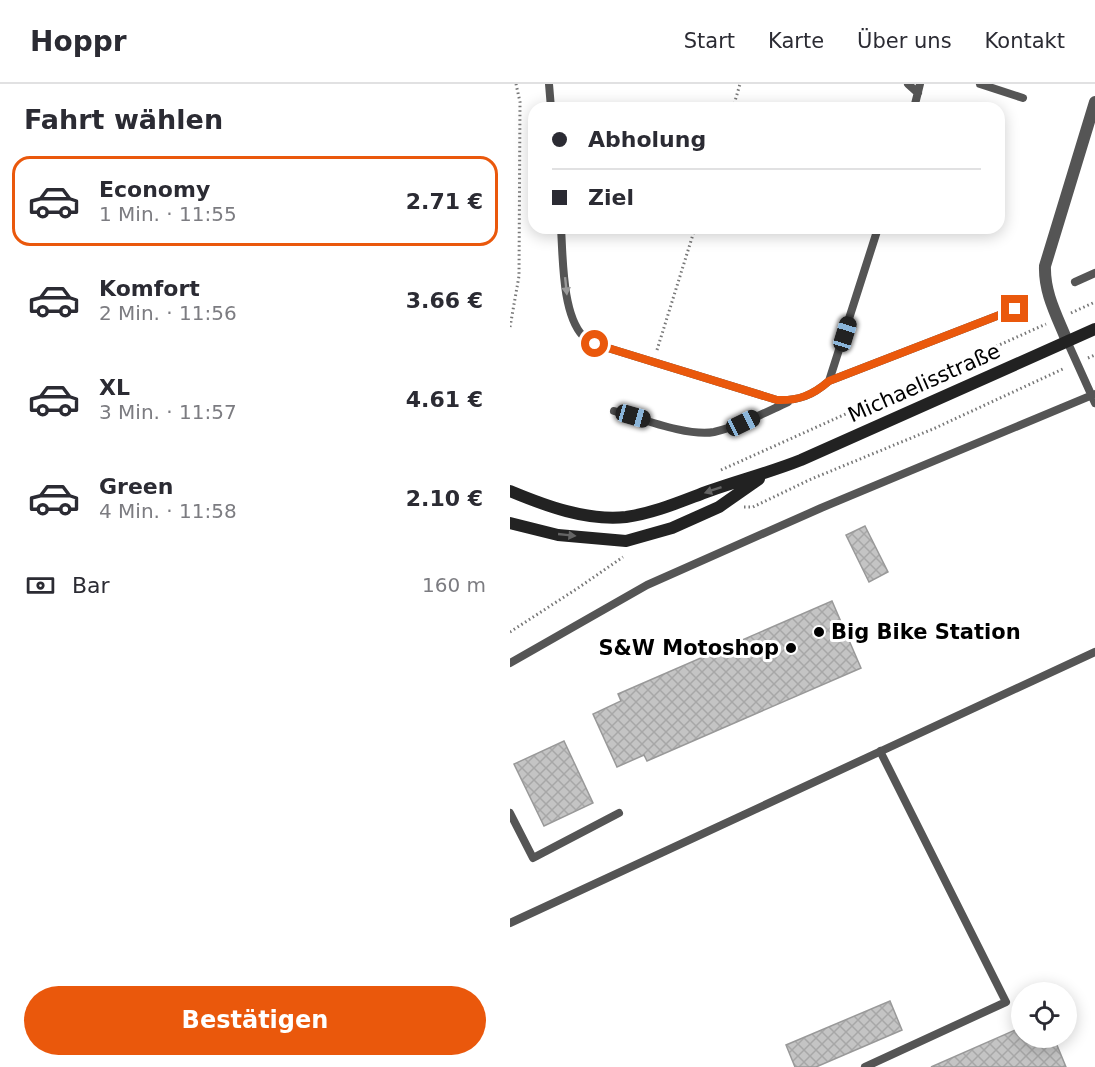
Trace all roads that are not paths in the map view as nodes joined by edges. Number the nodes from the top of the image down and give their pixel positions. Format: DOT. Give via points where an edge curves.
graph roads {
  1 [pos="549,84"];
  2 [pos="909,84"];
  3 [pos="980,84"];
  4 [pos="919,89"];
  5 [pos="1023,98"];
  6 [pos="550,102"];
  7 [pos="1095,102"];
  8 [pos="561,234"];
  9 [pos="876,234"];
  10 [pos="1095,273"];
  11 [pos="1075,282"];
  12 [pos="1015,309"];
  13 [pos="1095,329"];
  14 [pos="1067,341"];
  15 [pos="829,381"];
  16 [pos="1094,397"];
  17 [pos="791,400"];
  18 [pos="614,411"];
  19 [pos="769,473"];
  20 [pos="510,491"];
  21 [pos="510,523"];
  22 [pos="1095,652"];
  23 [pos="510,664"];
  24 [pos="880,751"];
  25 [pos="510,813"];
  26 [pos="620,813"];
  27 [pos="510,923"];
  28 [pos="865,1067"];
  1 -- 6 [label="lane"];
  2 -- 4 [label="lane"];
  3 -- 5 [label="lane"];
  7 -- 14 [label="street" via="1045,266 1044,282"];
  8 -- 17 [label="lane, one-way" via="566,293 583,336 595,344 777,400"];
  9 -- 15 [label="lane"];
  10 -- 11 [label="lane"];
  12 -- 15 [label="lane"];
  13 -- 14 [label="street, Michaelisstraße"];
  14 -- 16 [label="lane"];
  14 -- 19 [label="street, Michaelisstraße"];
  15 -- 17 [label="lane" via="806,397"];
  16 -- 23 [label="lane" via="821,508 647,585"];
  17 -- 18 [label="lane" via="743,423 712,432 689,432"];
  19 -- 20 [label="street, Michaelisstraße, one-way" via="668,507 625,517 565,510"];
  21 -- 19 [label="street, Michaelisstraße, one-way" via="558,535 626,541 672,528 718,507"];
  22 -- 24 [label="lane"];
  24 -- 27 [label="lane"];
  24 -- 28 [label="lane" via="1005,1002"];
  25 -- 26 [label="lane" via="533,858"];
}
